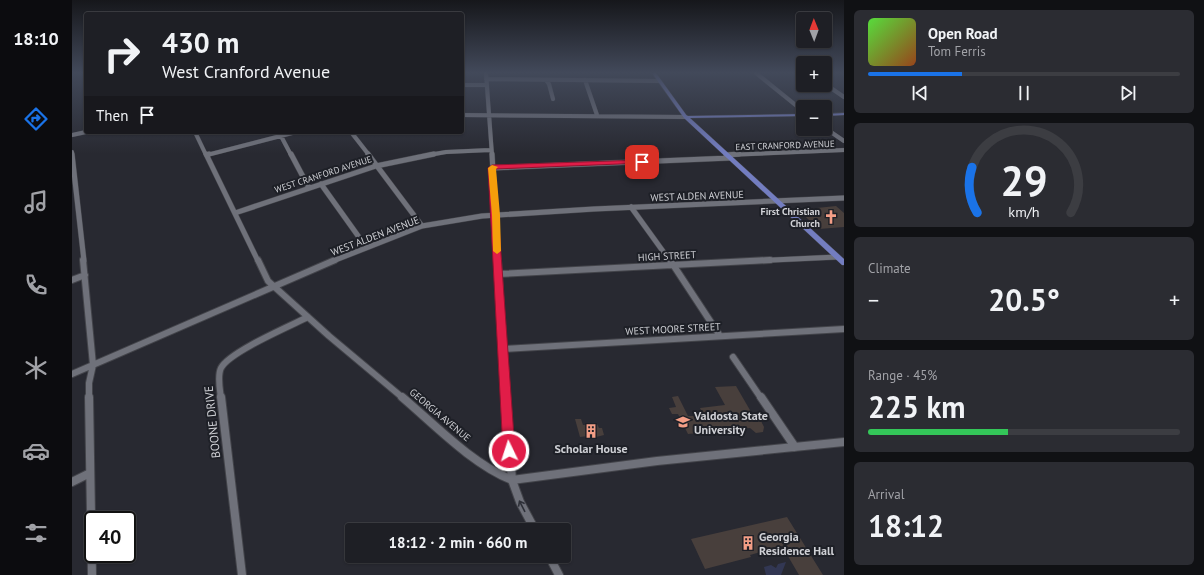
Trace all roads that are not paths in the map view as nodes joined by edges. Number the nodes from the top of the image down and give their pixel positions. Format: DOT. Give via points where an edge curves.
graph roads {
  1 [pos="487,100"];
  2 [pos="592,100"];
  3 [pos="673,100"];
  4 [pos="464,114"];
  5 [pos="488,114"];
  6 [pos="844,114"];
  7 [pos="597,115"];
  8 [pos="796,115"];
  9 [pos="832,115"];
  10 [pos="686,117"];
  11 [pos="84,132"];
  12 [pos="832,133"];
  13 [pos="196,134"];
  14 [pos="288,134"];
  15 [pos="352,134"];
  16 [pos="72,135"];
  17 [pos="281,136"];
  18 [pos="844,141"];
  19 [pos="490,150"];
  20 [pos="844,150"];
  21 [pos="72,152"];
  22 [pos="207,155"];
  23 [pos="728,157"];
  24 [pos="376,166"];
  25 [pos="492,168"];
  26 [pos="321,184"];
  27 [pos="309,188"];
  28 [pos="844,198"];
  29 [pos="777,202"];
  30 [pos="631,207"];
  31 [pos="75,212"];
  32 [pos="235,213"];
  33 [pos="496,215"];
  34 [pos="422,226"];
  35 [pos="366,248"];
  36 [pos="837,257"];
  37 [pos="844,263"];
  38 [pos="673,265"];
  39 [pos="498,274"];
  40 [pos="85,275"];
  41 [pos="72,280"];
  42 [pos="274,287"];
  43 [pos="308,317"];
  44 [pos="844,329"];
  45 [pos="720,336"];
  46 [pos="503,349"];
  47 [pos="733,357"];
  48 [pos="92,365"];
  49 [pos="72,374"];
  50 [pos="844,442"];
  51 [pos="795,447"];
  52 [pos="90,473"];
  53 [pos="512,480"];
  54 [pos="72,482"];
  55 [pos="531,523"];
  56 [pos="553,563"];
  57 [pos="92,575"];
  58 [pos="242,575"];
  59 [pos="559,575"];
  1 -- 5 [label="street"];
  2 -- 7 [label="street"];
  3 -- 10 [label="main road"];
  4 -- 5 [label="street"];
  5 -- 7 [label="street"];
  5 -- 19 [label="street"];
  6 -- 9 [label="main road"];
  7 -- 10 [label="street"];
  8 -- 10 [label="main road"];
  10 -- 23 [label="main road"];
  11 -- 16 [label="street"];
  12 -- 18 [label="street"];
  13 -- 22 [label="street, GEORGIA AVENUE"];
  14 -- 17 [label="street"];
  15 -- 24 [label="street"];
  17 -- 22 [label="street"];
  17 -- 27 [label="street"];
  19 -- 24 [label="street, WEST CRANFORD AVENUE" via="446,152"];
  19 -- 25 [label="street"];
  20 -- 23 [label="street, EAST CRANFORD AVENUE"];
  21 -- 31 [label="street"];
  22 -- 32 [label="street, GEORGIA AVENUE"];
  23 -- 25 [label="street"];
  23 -- 29 [label="main road"];
  24 -- 26 [label="street, WEST CRANFORD AVENUE"];
  24 -- 34 [label="street"];
  25 -- 33 [label="street"];
  26 -- 27 [label="street, WEST CRANFORD AVENUE"];
  26 -- 35 [label="street"];
  27 -- 32 [label="street, WEST CRANFORD AVENUE"];
  28 -- 29 [label="street, WEST ALDEN AVENUE"];
  29 -- 30 [label="street, WEST ALDEN AVENUE"];
  29 -- 36 [label="main road"];
  30 -- 33 [label="street, WEST ALDEN AVENUE"];
  30 -- 38 [label="street"];
  31 -- 40 [label="street"];
  32 -- 42 [label="street, GEORGIA AVENUE" via="268,281"];
  33 -- 34 [label="street, WEST ALDEN AVENUE"];
  33 -- 39 [label="street"];
  34 -- 35 [label="street, WEST ALDEN AVENUE"];
  35 -- 42 [label="street, WEST ALDEN AVENUE"];
  36 -- 37 [label="main road"];
  36 -- 38 [label="street, HIGH STREET"];
  38 -- 39 [label="street, HIGH STREET"];
  38 -- 45 [label="street"];
  39 -- 46 [label="street"];
  40 -- 41 [label="street"];
  40 -- 48 [label="street"];
  42 -- 43 [label="street, GEORGIA AVENUE"];
  42 -- 48 [label="street, WEST ALDEN AVENUE"];
  43 -- 53 [label="street, GEORGIA AVENUE" via="465,450 497,474"];
  43 -- 58 [label="street, BOONE DRIVE" via="234,355 219,373"];
  44 -- 45 [label="street, WEST MOORE STREET"];
  45 -- 46 [label="street, WEST MOORE STREET"];
  46 -- 53 [label="street"];
  47 -- 51 [label="street"];
  48 -- 49 [label="street, WEST ALDEN AVENUE"];
  48 -- 52 [label="street" via="89,383"];
  50 -- 51 [label="street"];
  51 -- 53 [label="street" via="657,461"];
  52 -- 54 [label="street"];
  52 -- 57 [label="street"];
  55 -- 53 [label="street, one-way"];
  56 -- 59 [label="street"];
}
